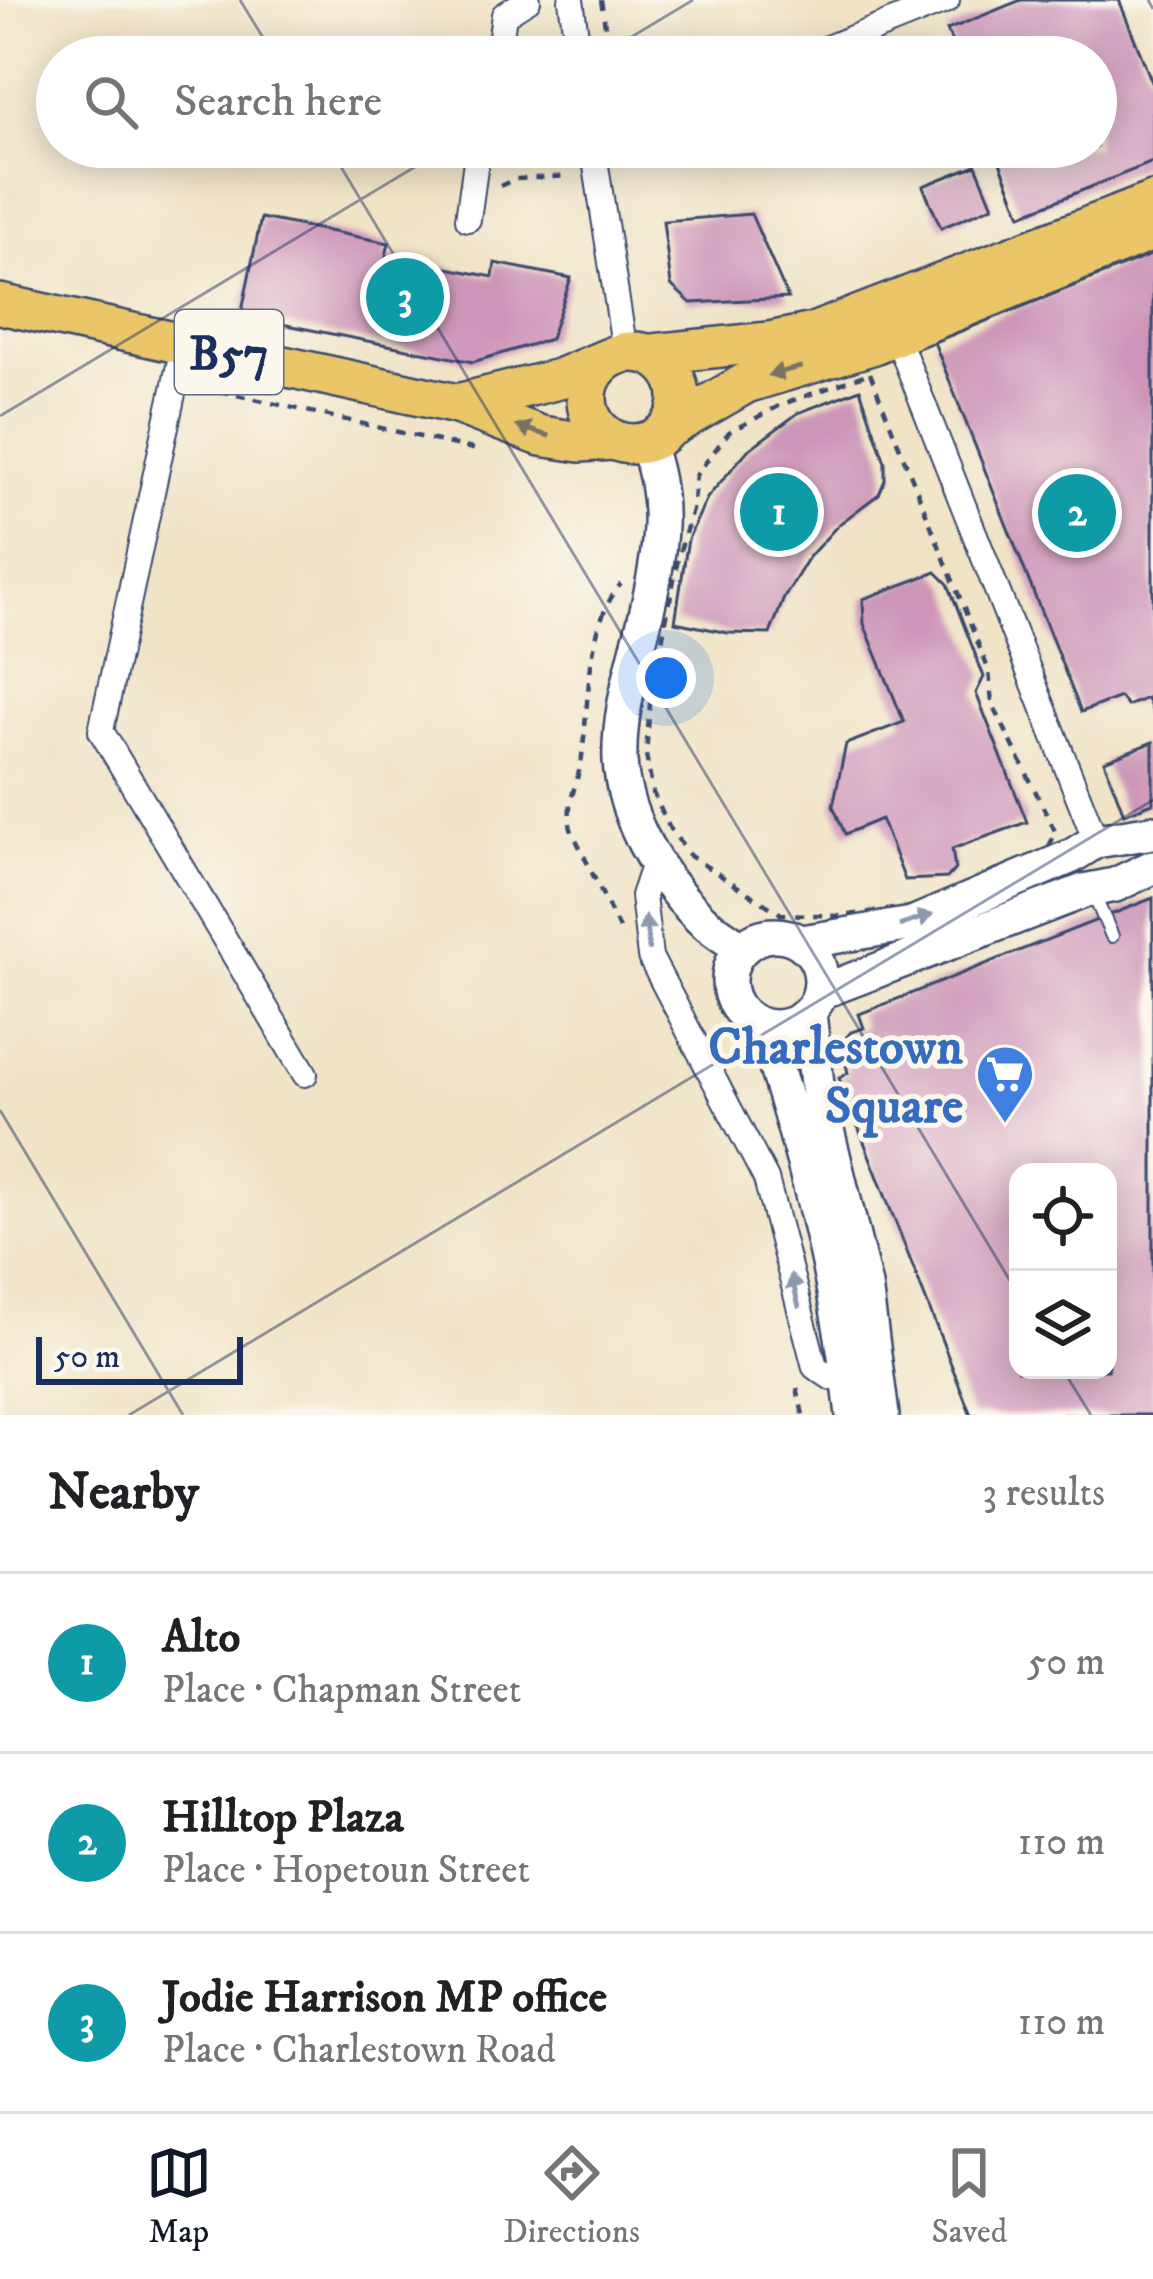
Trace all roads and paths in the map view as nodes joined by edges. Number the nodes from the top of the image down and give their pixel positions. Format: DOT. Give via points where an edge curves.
graph roads {
  1 [pos="529,0"];
  2 [pos="571,0"];
  3 [pos="601,0"];
  4 [pos="947,0"];
  5 [pos="501,36"];
  6 [pos="576,36"];
  7 [pos="607,36"];
  8 [pos="835,36"];
  9 [pos="475,168"];
  10 [pos="569,168"];
  11 [pos="597,168"];
  12 [pos="498,187"];
  13 [pos="1153,202"];
  14 [pos="468,219"];
  15 [pos="1153,231"];
  16 [pos="0,304"];
  17 [pos="896,335"];
  18 [pos="184,342"];
  19 [pos="629,355"];
  20 [pos="870,373"];
  21 [pos="457,404"];
  22 [pos="643,436"];
  23 [pos="1153,832"];
  24 [pos="1084,849"];
  25 [pos="655,860"];
  26 [pos="1153,867"];
  27 [pos="1088,890"];
  28 [pos="1112,936"];
  29 [pos="802,942"];
  30 [pos="741,949"];
  31 [pos="815,1002"];
  32 [pos="762,1025"];
  33 [pos="305,1074"];
  34 [pos="849,1377"];
  35 [pos="854,1415"];
  36 [pos="882,1415"];
  1 -- 5 [label="street" via="504,15"];
  2 -- 6 [label="street"];
  3 -- 7 [label="path"];
  4 -- 8 [label="street"];
  9 -- 14 [label="street"];
  10 -- 12 [label="path" via="570,178"];
  11 -- 19 [label="street"];
  13 -- 19 [label="main road, B57" via="813,333"];
  15 -- 17 [label="main road"];
  16 -- 18 [label="main road, B57"];
  17 -- 22 [label="main road, one-way" via="746,382"];
  17 -- 24 [label="street"];
  18 -- 21 [label="main road, B57"];
  18 -- 33 [label="street" via="101,731"];
  19 -- 21 [label="main road, B57"];
  19 -- 22 [label="main road" via="676,379 678,412"];
  19 -- 22 [label="main road" via="597,368 586,400 599,430"];
  20 -- 20 [label="path" via="729,432 696,475 653,681 646,755 669,827 690,856 781,914 932,904 1044,855 1055,833 992,703 989,671"];
  22 -- 21 [label="main road, B57, one-way" via="541,436"];
  22 -- 25 [label="street" via="660,483 661,535 620,760 628,804"];
  23 -- 24 [label="street"];
  24 -- 27 [label="street" via="1072,875"];
  29 -- 24 [label="street, one-way" via="912,923"];
  25 -- 30 [label="street" via="699,918"];
  34 -- 25 [label="street, one-way" via="814,1367 766,1179 650,957 643,896"];
  26 -- 27 [label="street"];
  27 -- 28 [label="lane"];
  27 -- 31 [label="street"];
  29 -- 30 [label="street" via="770,934"];
  29 -- 31 [label="street" via="820,968"];
  30 -- 32 [label="street" via="729,972 732,999"];
  31 -- 32 [label="street" via="789,1025"];
  31 -- 36 [label="street" via="818,1093 865,1286"];
  32 -- 34 [label="street" via="822,1225"];
  34 -- 35 [label="street"];
}
